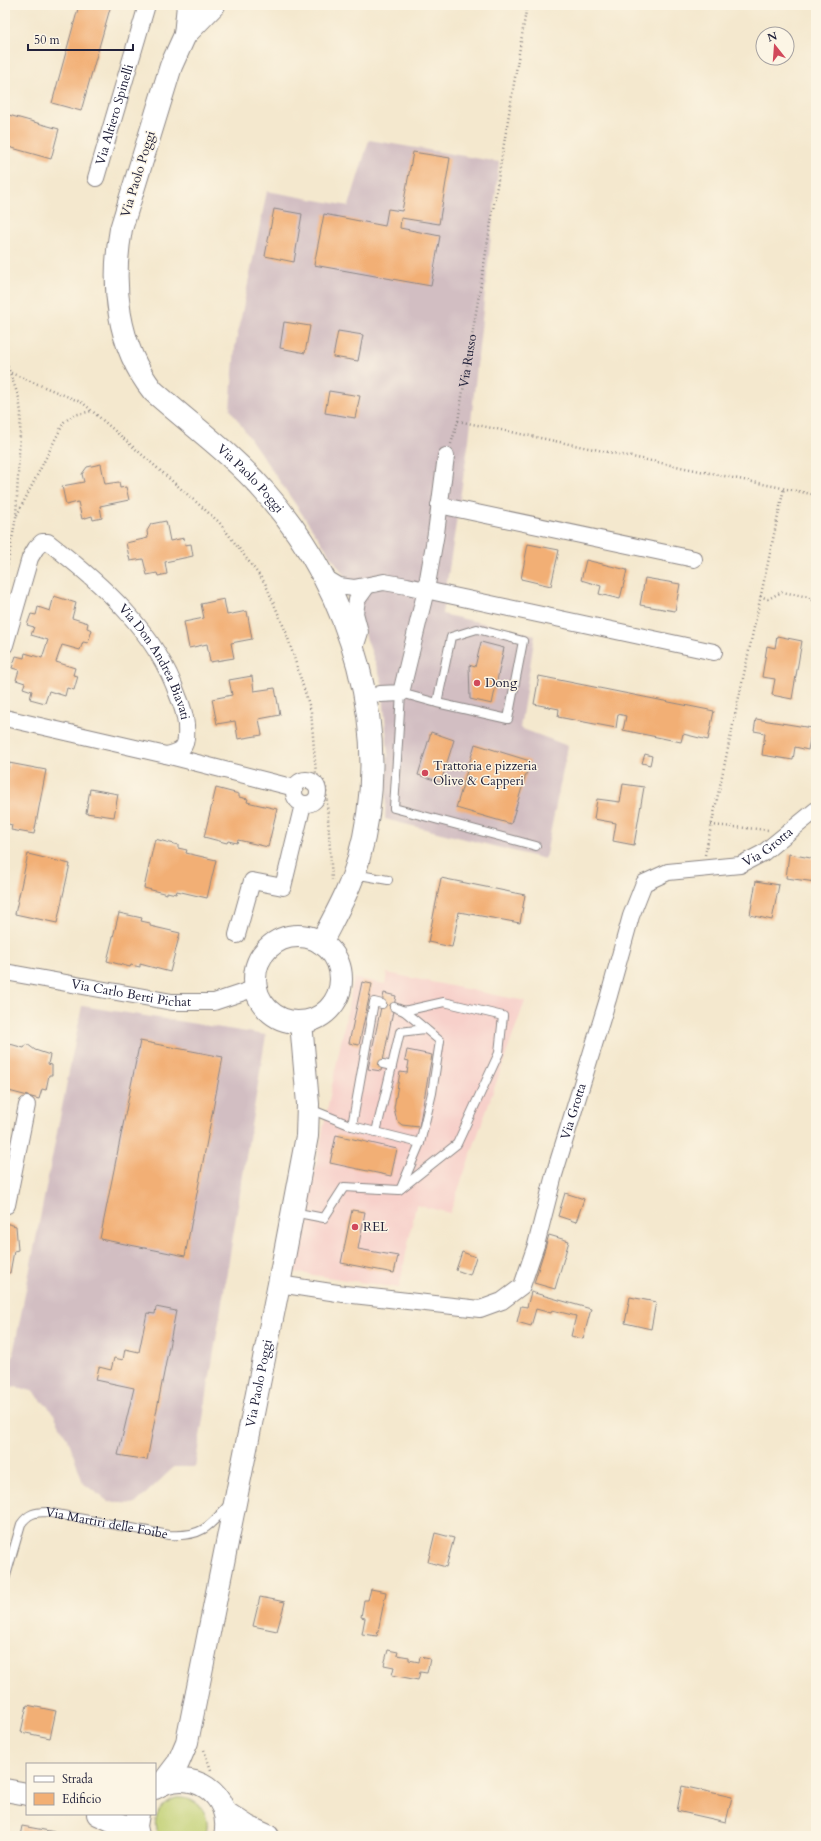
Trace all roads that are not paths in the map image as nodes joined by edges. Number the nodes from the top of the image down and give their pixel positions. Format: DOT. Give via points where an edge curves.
graph roads {
  1 [pos="146,5"];
  2 [pos="188,5"];
  3 [pos="214,5"];
  4 [pos="185,35"];
  5 [pos="96,178"];
  6 [pos="446,456"];
  7 [pos="439,505"];
  8 [pos="694,559"];
  9 [pos="324,577"];
  10 [pos="367,586"];
  11 [pos="426,590"];
  12 [pos="5,645"];
  13 [pos="354,651"];
  14 [pos="714,652"];
  15 [pos="401,693"];
  16 [pos="380,694"];
  17 [pos="437,703"];
  18 [pos="5,718"];
  19 [pos="166,755"];
  20 [pos="295,788"];
  21 [pos="302,804"];
  22 [pos="816,810"];
  23 [pos="536,846"];
  24 [pos="388,880"];
  25 [pos="350,881"];
  26 [pos="237,936"];
  27 [pos="321,943"];
  28 [pos="5,972"];
  29 [pos="256,988"];
  30 [pos="382,1004"];
  31 [pos="394,1008"];
  32 [pos="404,1011"];
  33 [pos="301,1022"];
  34 [pos="425,1029"];
  35 [pos="383,1064"];
  36 [pos="392,1066"];
  37 [pos="27,1105"];
  38 [pos="308,1108"];
  39 [pos="352,1126"];
  40 [pos="376,1132"];
  41 [pos="420,1143"];
  42 [pos="10,1160"];
  43 [pos="400,1188"];
  44 [pos="7,1205"];
  45 [pos="292,1212"];
  46 [pos="279,1284"];
  47 [pos="237,1494"];
  48 [pos="5,1579"];
  49 [pos="187,1742"];
  50 [pos="203,1785"];
  51 [pos="159,1786"];
  52 [pos="5,1790"];
  53 [pos="26,1794"];
  54 [pos="225,1812"];
  55 [pos="100,1815"];
  56 [pos="138,1815"];
  57 [pos="138,1836"];
  58 [pos="225,1836"];
  59 [pos="268,1836"];
  1 -- 5 [label="street, Via Altiero Spinelli"];
  2 -- 4 [label="main road"];
  3 -- 4 [label="main road"];
  4 -- 9 [label="main road, Via Paolo Poggi" via="172,66 121,229 116,275 118,300 128,345 136,366 153,391 265,491 305,544"];
  6 -- 7 [label="street"];
  7 -- 8 [label="street"];
  7 -- 11 [label="street"];
  9 -- 10 [label="street" via="339,586"];
  9 -- 13 [label="main road, Via Paolo Poggi" via="338,606"];
  10 -- 11 [label="street" via="384,582"];
  10 -- 13 [label="street" via="356,600 355,613 360,632"];
  11 -- 14 [label="street"];
  11 -- 15 [label="street"];
  12 -- 19 [label="street, Via Don Andrea Biavati" via="30,558 42,542 48,542 100,585 129,614 154,646 173,679 185,716 186,732 184,746 178,752"];
  13 -- 25 [label="main road, Via Paolo Poggi" via="362,678 366,707 371,775 364,834"];
  15 -- 16 [label="street"];
  15 -- 17 [label="lane"];
  15 -- 23 [label="lane" via="394,808"];
  17 -- 17 [label="lane" via="508,719 523,641 476,629 451,637"];
  18 -- 19 [label="street"];
  19 -- 20 [label="street"];
  20 -- 21 [label="street" via="295,798"];
  20 -- 21 [label="street" via="298,783 306,780 313,782 318,789 316,800"];
  21 -- 26 [label="street" via="282,887 252,881"];
  22 -- 46 [label="street, Via Grotta" via="763,853 740,865 668,872 644,883 631,916 522,1286 502,1301 480,1309"];
  24 -- 25 [label="lane"];
  25 -- 27 [label="main road, Via Paolo Poggi"];
  27 -- 29 [label="main road" via="294,936 280,940 259,960 255,974"];
  27 -- 33 [label="main road" via="335,957 339,966 340,986 336,999 327,1011"];
  28 -- 29 [label="street, Via Carlo Berti Pichat" via="172,1002 214,1002"];
  29 -- 33 [label="main road" via="259,998 272,1014 281,1019"];
  30 -- 39 [label="lane" via="374,1002 367,1061"];
  31 -- 32 [label="lane"];
  32 -- 34 [label="lane"];
  32 -- 43 [label="lane" via="444,1002 504,1016 499,1053 457,1144"];
  33 -- 38 [label="main road, Via Paolo Poggi"];
  34 -- 36 [label="lane" via="400,1032"];
  34 -- 41 [label="lane" via="440,1041 432,1093"];
  35 -- 36 [label="lane"];
  36 -- 40 [label="lane"];
  37 -- 42 [label="street"];
  38 -- 39 [label="lane"];
  38 -- 45 [label="main road, Via Paolo Poggi" via="307,1136"];
  39 -- 40 [label="lane"];
  40 -- 41 [label="lane"];
  41 -- 43 [label="lane"];
  42 -- 44 [label="street"];
  43 -- 45 [label="lane" via="344,1187 324,1218"];
  45 -- 46 [label="main road, Via Paolo Poggi"];
  46 -- 47 [label="main road, Via Paolo Poggi"];
  47 -- 48 [label="lane, Via Martiri delle Foibe" via="210,1526 196,1534 182,1536 35,1512 26,1517 21,1524"];
  47 -- 49 [label="main road, Via Paolo Poggi"];
  49 -- 50 [label="main road, Via Paolo Poggi" via="190,1760"];
  49 -- 51 [label="main road, Via Paolo Poggi" via="178,1763"];
  50 -- 51 [label="main road" via="182,1780"];
  50 -- 54 [label="main road" via="214,1794"];
  52 -- 53 [label="main road"];
  54 -- 58 [label="main road"];
  54 -- 59 [label="main road"];
  55 -- 57 [label="main road"];
  56 -- 57 [label="main road"];
}
